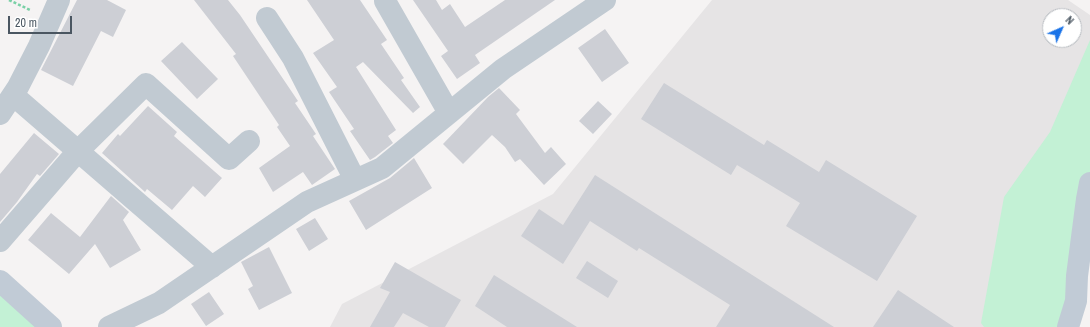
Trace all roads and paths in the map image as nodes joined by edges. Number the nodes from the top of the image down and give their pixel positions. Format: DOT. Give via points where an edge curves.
graph roads {
  1 [pos="59,0"];
  2 [pos="385,1"];
  3 [pos="600,2"];
  4 [pos="267,18"];
  5 [pos="13,95"];
  6 [pos="449,112"];
  7 [pos="0,114"];
  8 [pos="249,141"];
  9 [pos="78,151"];
  10 [pos="355,180"];
  11 [pos="1089,195"];
  12 [pos="0,241"];
  13 [pos="212,267"];
  14 [pos="0,281"];
  15 [pos="51,327"];
  16 [pos="109,327"];
  17 [pos="1068,327"];
  1 -- 5 [label="street" via="39,46"];
  2 -- 6 [label="street"];
  3 -- 6 [label="street" via="502,69"];
  4 -- 10 [label="street" via="293,58"];
  5 -- 7 [label="street"];
  5 -- 9 [label="street"];
  6 -- 10 [label="street" via="382,168"];
  8 -- 9 [label="street" via="229,159 146,84"];
  9 -- 12 [label="street"];
  9 -- 13 [label="street"];
  10 -- 13 [label="street" via="307,202"];
  11 -- 17 [label="street" via="1077,276 1076,301"];
  13 -- 16 [label="street" via="158,303"];
  14 -- 15 [label="street"];
}
